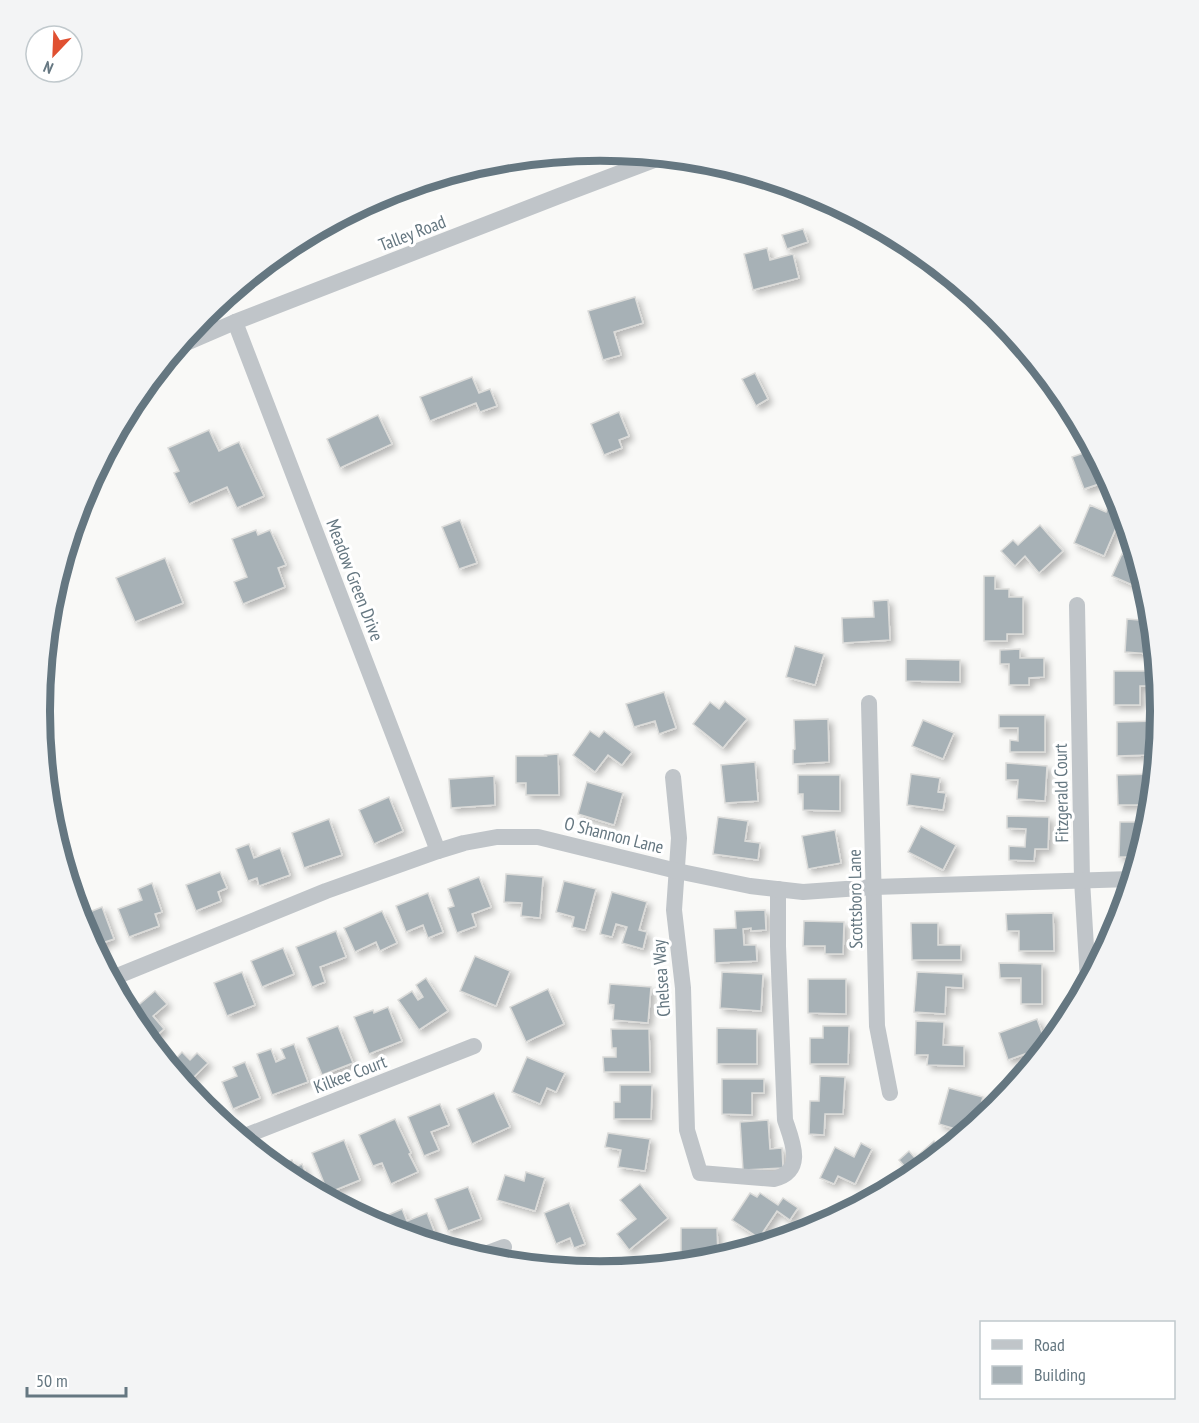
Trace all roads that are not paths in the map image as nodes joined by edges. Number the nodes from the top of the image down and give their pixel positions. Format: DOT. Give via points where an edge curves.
graph roads {
  1 [pos="644,164"];
  2 [pos="235,322"];
  3 [pos="196,339"];
  4 [pos="1077,605"];
  5 [pos="869,703"];
  6 [pos="673,777"];
  7 [pos="438,851"];
  8 [pos="677,871"];
  9 [pos="1123,879"];
  10 [pos="1082,880"];
  11 [pos="874,887"];
  12 [pos="778,889"];
  13 [pos="1087,966"];
  14 [pos="117,976"];
  15 [pos="474,1047"];
  16 [pos="890,1093"];
  17 [pos="249,1135"];
  18 [pos="504,1247"];
  19 [pos="493,1251"];
  1 -- 2 [label="street, Talley Road"];
  2 -- 3 [label="street, Talley Road"];
  2 -- 7 [label="street, Meadow Green Drive"];
  4 -- 10 [label="street, Fitzgerald Court"];
  5 -- 11 [label="street, Scottsboro Lane"];
  6 -- 8 [label="street, Chelsea Way" via="679,838"];
  7 -- 8 [label="street, O Shannon Lane" via="497,837 538,837"];
  7 -- 14 [label="street, O Shannon Lane" via="326,891"];
  8 -- 12 [label="street, O Shannon Lane"];
  8 -- 12 [label="street, Chelsea Way" via="674,910 683,988 687,1130 700,1173 774,1179 788,1173 795,1161 785,1120"];
  9 -- 10 [label="street, O Shannon Lane"];
  10 -- 11 [label="street, O Shannon Lane"];
  10 -- 13 [label="street, Fitzgerald Court"];
  11 -- 12 [label="street, O Shannon Lane" via="803,892"];
  11 -- 16 [label="street, Scottsboro Lane" via="877,1026"];
  15 -- 17 [label="street, Kilkee Court"];
  18 -- 19 [label="street"];
}
